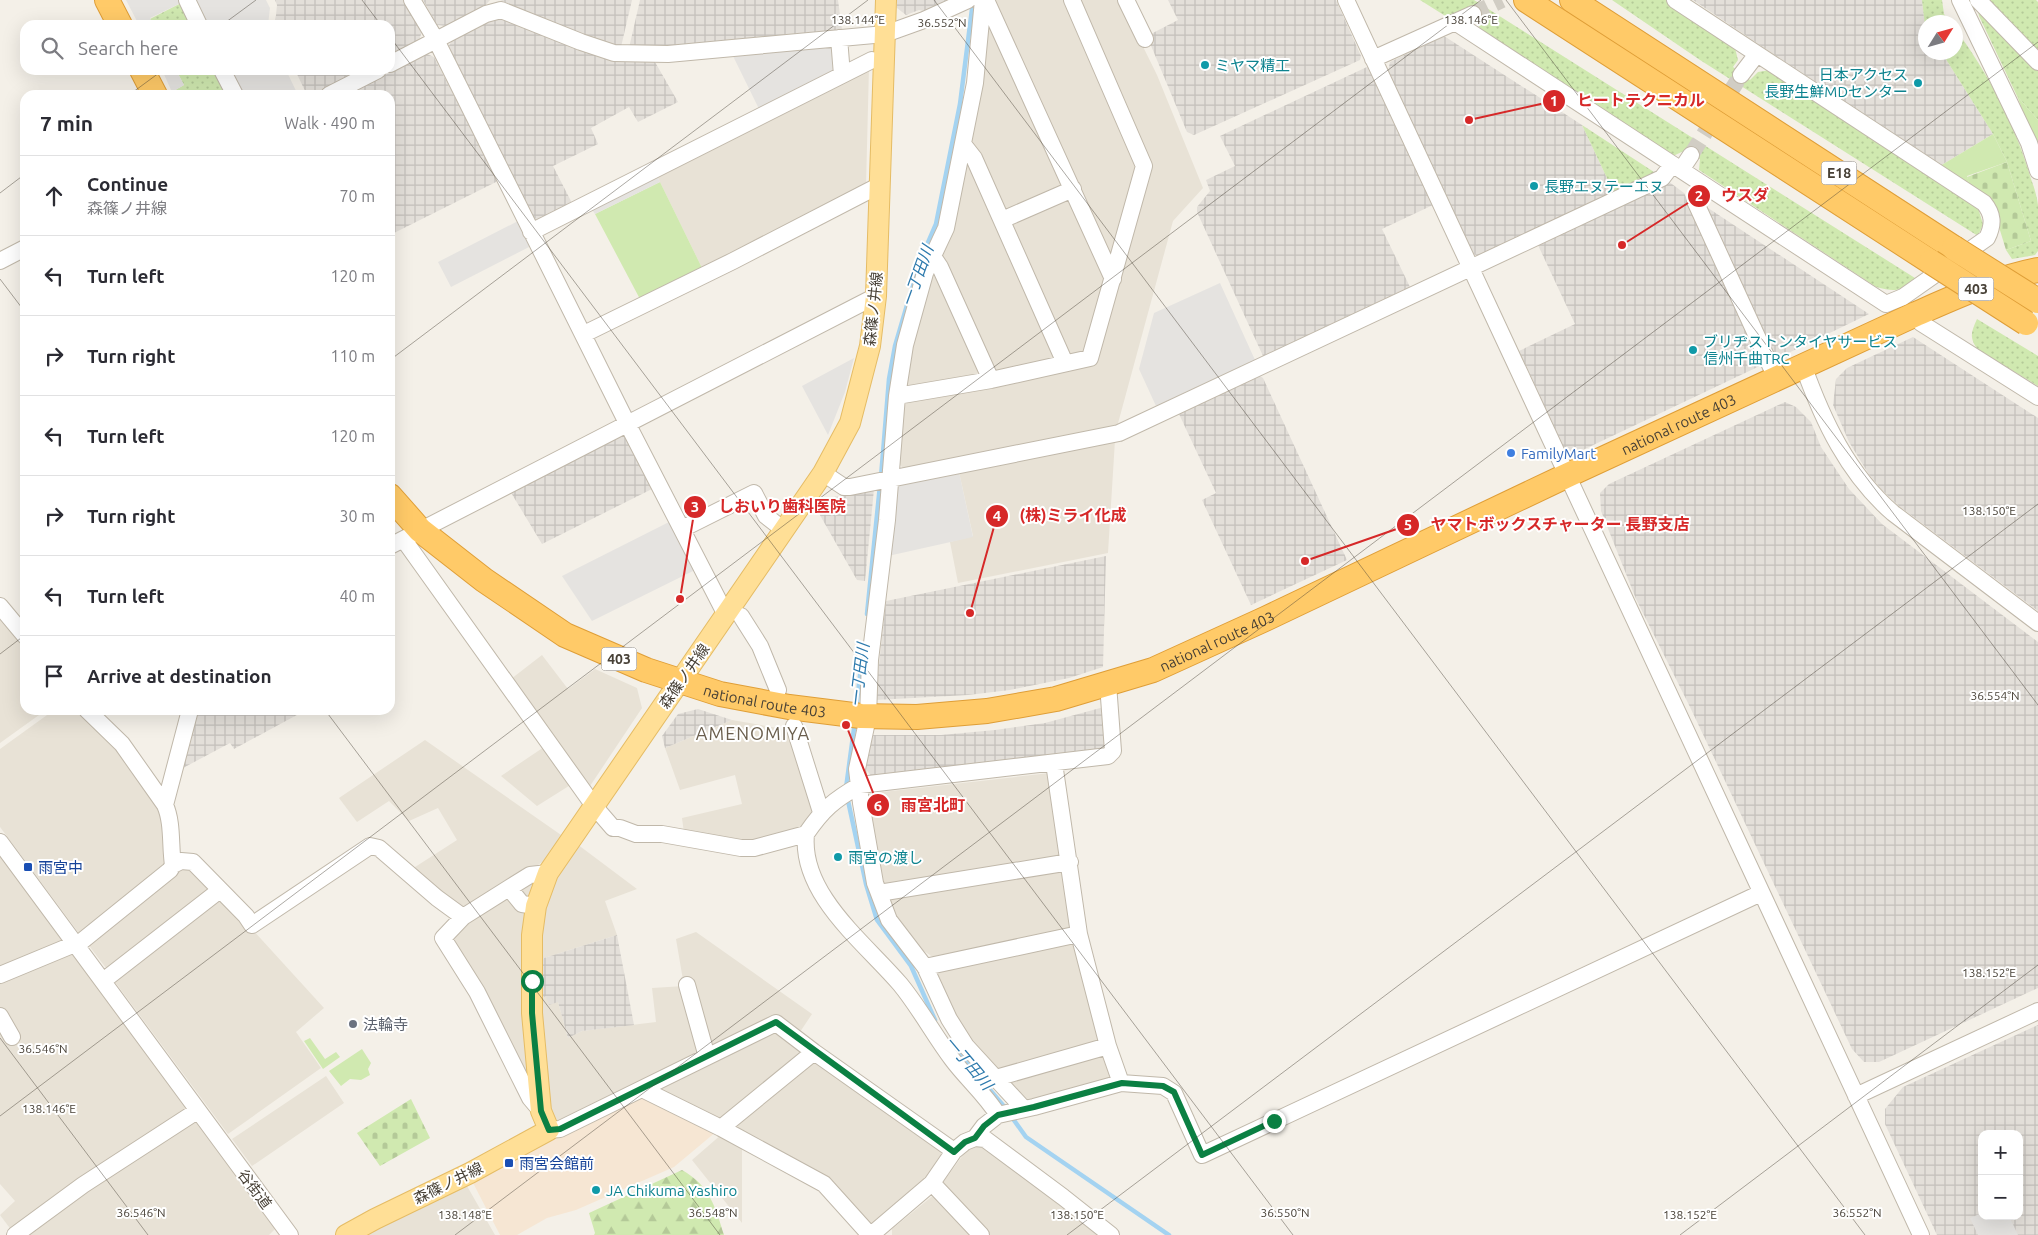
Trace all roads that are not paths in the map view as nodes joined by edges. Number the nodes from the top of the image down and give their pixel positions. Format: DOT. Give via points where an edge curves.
graph roads {
  1 [pos="107,0"];
  2 [pos="187,0"];
  3 [pos="412,0"];
  4 [pos="886,0"];
  5 [pos="968,0"];
  6 [pos="984,0"];
  7 [pos="1072,0"];
  8 [pos="1126,0"];
  9 [pos="1346,0"];
  10 [pos="1514,0"];
  11 [pos="1526,0"];
  12 [pos="1572,0"];
  13 [pos="1585,0"];
  14 [pos="1675,0"];
  15 [pos="1960,0"];
  16 [pos="1978,0"];
  17 [pos="1473,14"];
  18 [pos="117,20"];
  19 [pos="197,20"];
  20 [pos="1455,22"];
  21 [pos="885,34"];
  22 [pos="839,38"];
  23 [pos="1145,39"];
  24 [pos="436,40"];
  25 [pos="1757,54"];
  26 [pos="1373,59"];
  27 [pos="872,60"];
  28 [pos="395,61"];
  29 [pos="2038,62"];
  30 [pos="145,75"];
  31 [pos="225,75"];
  32 [pos="368,75"];
  33 [pos="842,75"];
  34 [pos="1741,75"];
  35 [pos="152,90"];
  36 [pos="232,90"];
  37 [pos="339,90"];
  38 [pos="1723,98"];
  39 [pos="1706,118"];
  40 [pos="963,144"];
  41 [pos="1691,156"];
  42 [pos="1677,168"];
  43 [pos="2038,171"];
  44 [pos="880,185"];
  45 [pos="1704,186"];
  46 [pos="1073,189"];
  47 [pos="1002,220"];
  48 [pos="531,232"];
  49 [pos="20,251"];
  50 [pos="932,254"];
  51 [pos="0,261"];
  52 [pos="1470,268"];
  53 [pos="2038,270"];
  54 [pos="1112,279"];
  55 [pos="876,296"];
  56 [pos="2038,302"];
  57 [pos="1921,323"];
  58 [pos="2032,327"];
  59 [pos="584,334"];
  60 [pos="1065,363"];
  61 [pos="1803,365"];
  62 [pos="1776,378"];
  63 [pos="991,380"];
  64 [pos="898,396"];
  65 [pos="2038,397"];
  66 [pos="628,425"];
  67 [pos="823,473"];
  68 [pos="1568,475"];
  69 [pos="883,480"];
  70 [pos="395,510"];
  71 [pos="682,529"];
  72 [pos="784,530"];
  73 [pos="405,538"];
  74 [pos="0,606"];
  75 [pos="734,616"];
  76 [pos="2038,623"];
  77 [pos="20,630"];
  78 [pos="680,682"];
  79 [pos="1108,684"];
  80 [pos="778,690"];
  81 [pos="92,715"];
  82 [pos="189,715"];
  83 [pos="860,716"];
  84 [pos="794,726"];
  85 [pos="1054,763"];
  86 [pos="851,790"];
  87 [pos="166,805"];
  88 [pos="594,806"];
  89 [pos="821,812"];
  90 [pos="806,834"];
  91 [pos="0,842"];
  92 [pos="1070,862"];
  93 [pos="173,865"];
  94 [pos="548,873"];
  95 [pos="509,888"];
  96 [pos="220,890"];
  97 [pos="880,893"];
  98 [pos="1761,893"];
  99 [pos="536,906"];
  100 [pos="463,917"];
  101 [pos="1079,934"];
  102 [pos="74,944"];
  103 [pos="925,967"];
  104 [pos="0,975"];
  105 [pos="103,981"];
  106 [pos="687,985"];
  107 [pos="2038,1011"];
  108 [pos="0,1016"];
  109 [pos="12,1037"];
  110 [pos="1108,1046"];
  111 [pos="814,1052"];
  112 [pos="707,1057"];
  113 [pos="996,1078"];
  114 [pos="1122,1083"];
  115 [pos="642,1089"];
  116 [pos="1856,1096"];
  117 [pos="197,1111"];
  118 [pos="541,1111"];
  119 [pos="1010,1112"];
  120 [pos="721,1128"];
  121 [pos="549,1130"];
  122 [pos="975,1138"];
  123 [pos="954,1152"];
  124 [pos="932,1183"];
  125 [pos="283,1232"];
  126 [pos="875,1233"];
  127 [pos="15,1235"];
  128 [pos="346,1235"];
  129 [pos="981,1235"];
  130 [pos="1111,1235"];
  131 [pos="1921,1235"];
  1 -- 18 [label="highway"];
  2 -- 19 [label="street"];
  3 -- 24 [label="street"];
  4 -- 21 [label="main road, 森篠ノ井線"];
  5 -- 21 [label="street"];
  6 -- 40 [label="street" via="975,82"];
  6 -- 46 [label="street"];
  7 -- 54 [label="street" via="1144,166"];
  8 -- 23 [label="street"];
  9 -- 26 [label="street"];
  10 -- 39 [label="highway, E18"];
  11 -- 39 [label="highway, E18"];
  12 -- 38 [label="highway, E18"];
  13 -- 38 [label="highway, E18"];
  14 -- 25 [label="street"];
  15 -- 43 [label="street" via="2029,143"];
  16 -- 29 [label="street"];
  17 -- 20 [label="street"];
  20 -- 26 [label="street"];
  20 -- 42 [label="street"];
  21 -- 22 [label="street"];
  21 -- 44 [label="main road, 森篠ノ井線"];
  22 -- 24 [label="street" via="668,54 623,54 581,42 501,10 486,14"];
  22 -- 33 [label="street"];
  24 -- 28 [label="street"];
  24 -- 48 [label="street"];
  25 -- 34 [label="street"];
  25 -- 45 [label="street" via="1984,203 1991,211 1991,229 1987,238 1903,297 1886,304"];
  26 -- 52 [label="street"];
  27 -- 33 [label="street"];
  30 -- 35 [label="highway"];
  31 -- 36 [label="street"];
  32 -- 37 [label="street"];
  33 -- 48 [label="street"];
  38 -- 56 [label="highway, E18, bridge"];
  39 -- 58 [label="highway, E18, bridge"];
  40 -- 47 [label="street" via="974,158"];
  40 -- 50 [label="street" via="946,228"];
  41 -- 42 [label="street"];
  42 -- 45 [label="street"];
  42 -- 52 [label="street"];
  44 -- 55 [label="main road, 森篠ノ井線"];
  44 -- 59 [label="street"];
  45 -- 62 [label="street" via="1695,200"];
  46 -- 47 [label="street"];
  46 -- 54 [label="street"];
  47 -- 60 [label="street"];
  48 -- 59 [label="street"];
  49 -- 51 [label="street"];
  50 -- 63 [label="street"];
  50 -- 64 [label="street" via="905,346"];
  52 -- 68 [label="street"];
  52 -- 69 [label="street" via="1119,433"];
  53 -- 61 [label="highway, national route 403 / 403" via="1953,298"];
  54 -- 60 [label="street" via="1090,358"];
  55 -- 66 [label="street"];
  55 -- 67 [label="main road, 森篠ノ井線" via="870,346 850,423"];
  57 -- 65 [label="street"];
  59 -- 66 [label="street"];
  60 -- 63 [label="street"];
  61 -- 62 [label="highway, national route 403 / 403"];
  61 -- 76 [label="street" via="1840,449 1877,500"];
  62 -- 68 [label="highway, national route 403 / 403"];
  63 -- 64 [label="street"];
  64 -- 69 [label="street"];
  66 -- 71 [label="street"];
  66 -- 73 [label="street"];
  67 -- 69 [label="street" via="844,487"];
  67 -- 72 [label="main road, 森篠ノ井線"];
  68 -- 79 [label="highway, national route 403 / 403" via="1231,635 1153,670"];
  68 -- 98 [label="street"];
  69 -- 83 [label="street" via="887,520"];
  70 -- 73 [label="highway, national route 403 / 403"];
  71 -- 72 [label="street" via="754,493 766,516"];
  71 -- 75 [label="street"];
  72 -- 75 [label="main road, 森篠ノ井線"];
  73 -- 78 [label="highway, national route 403 / 403" via="484,580 565,635"];
  73 -- 88 [label="street"];
  74 -- 77 [label="street"];
  75 -- 78 [label="main road, 森篠ノ井線"];
  75 -- 80 [label="street" via="760,646"];
  78 -- 83 [label="highway, national route 403 / 403" via="720,694"];
  78 -- 88 [label="main road, 森篠ノ井線"];
  79 -- 83 [label="highway, national route 403 / 403" via="988,711 917,717"];
  79 -- 85 [label="street" via="1114,751 1108,756"];
  81 -- 87 [label="street" via="122,744"];
  82 -- 87 [label="street"];
  83 -- 86 [label="street" via="857,769"];
  84 -- 89 [label="street"];
  85 -- 86 [label="street"];
  85 -- 92 [label="street"];
  86 -- 89 [label="street"];
  86 -- 97 [label="street" via="861,803 873,874"];
  87 -- 93 [label="street"];
  88 -- 90 [label="street" via="614,828 630,833 662,834 729,847 754,848"];
  88 -- 94 [label="main road, 森篠ノ井線"];
  89 -- 90 [label="street"];
  90 -- 119 [label="street" via="805,848 816,887 900,985 952,1060 990,1103"];
  91 -- 102 [label="street, 谷街道"];
  92 -- 97 [label="street"];
  92 -- 101 [label="street"];
  93 -- 96 [label="street" via="181,861 193,862"];
  93 -- 102 [label="street" via="143,894"];
  94 -- 95 [label="street" via="530,875"];
  94 -- 99 [label="main road, 森篠ノ井線"];
  95 -- 99 [label="street" via="522,904"];
  95 -- 100 [label="street"];
  96 -- 100 [label="street" via="252,925 370,846 379,848"];
  96 -- 105 [label="street"];
  97 -- 103 [label="street" via="889,920"];
  98 -- 114 [label="street" via="1202,1155 1174,1092 1163,1086"];
  98 -- 116 [label="street"];
  99 -- 118 [label="main road, 森篠ノ井線" via="532,935 532,1013"];
  100 -- 118 [label="street" via="443,938 476,992 530,1098"];
  101 -- 103 [label="street"];
  101 -- 110 [label="street"];
  102 -- 104 [label="street"];
  102 -- 105 [label="street, 谷街道"];
  103 -- 113 [label="street" via="949,1020 966,1046"];
  105 -- 117 [label="street, 谷街道"];
  106 -- 112 [label="street"];
  107 -- 116 [label="street"];
  108 -- 109 [label="street"];
  110 -- 113 [label="street"];
  110 -- 114 [label="street"];
  111 -- 112 [label="street" via="776,1022"];
  111 -- 120 [label="street"];
  111 -- 123 [label="street"];
  112 -- 115 [label="street"];
  113 -- 119 [label="street"];
  114 -- 119 [label="street"];
  115 -- 120 [label="street"];
  115 -- 121 [label="street" via="560,1129"];
  116 -- 131 [label="street"];
  117 -- 125 [label="street, 谷街道"];
  117 -- 127 [label="street" via="83,1185"];
  118 -- 121 [label="main road, 森篠ノ井線"];
  119 -- 122 [label="street" via="984,1126"];
  120 -- 126 [label="street" via="824,1184"];
  121 -- 128 [label="main road, 森篠ノ井線"];
  122 -- 123 [label="street"];
  122 -- 130 [label="street" via="985,1139"];
  123 -- 124 [label="street"];
  124 -- 126 [label="street"];
  124 -- 129 [label="street"];
}
